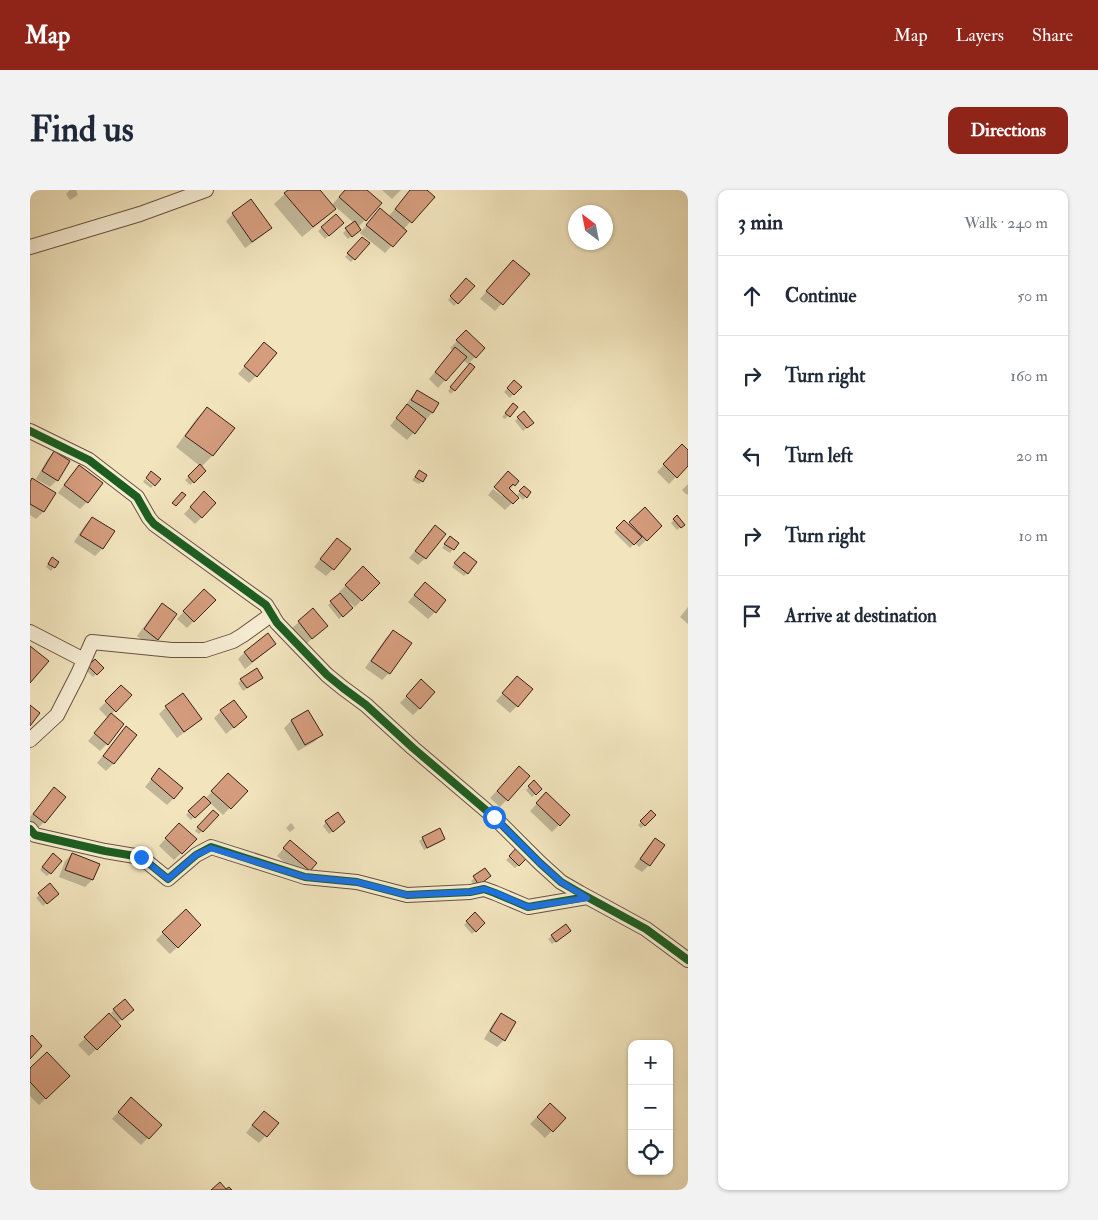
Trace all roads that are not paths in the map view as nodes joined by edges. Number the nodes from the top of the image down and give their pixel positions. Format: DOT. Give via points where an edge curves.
graph roads {
  1 [pos="206,190"];
  2 [pos="30,246"];
  3 [pos="30,431"];
  4 [pos="272,614"];
  5 [pos="30,632"];
  6 [pos="84,660"];
  7 [pos="30,740"];
  8 [pos="30,829"];
  9 [pos="587,898"];
  10 [pos="688,960"];
  1 -- 2 [label="street" via="140,214"];
  3 -- 4 [label="street" via="89,460 110,475 137,497 154,524 255,596"];
  4 -- 6 [label="street" via="232,641 205,650 92,642"];
  4 -- 9 [label="street" via="327,674 494,817 561,882"];
  5 -- 6 [label="street"];
  6 -- 7 [label="street" via="57,715"];
  8 -- 9 [label="street" via="35,835 141,857 168,879 196,855 211,848 305,877 357,882 407,895 484,889 528,907"];
  9 -- 10 [label="street" via="646,929"];
}
